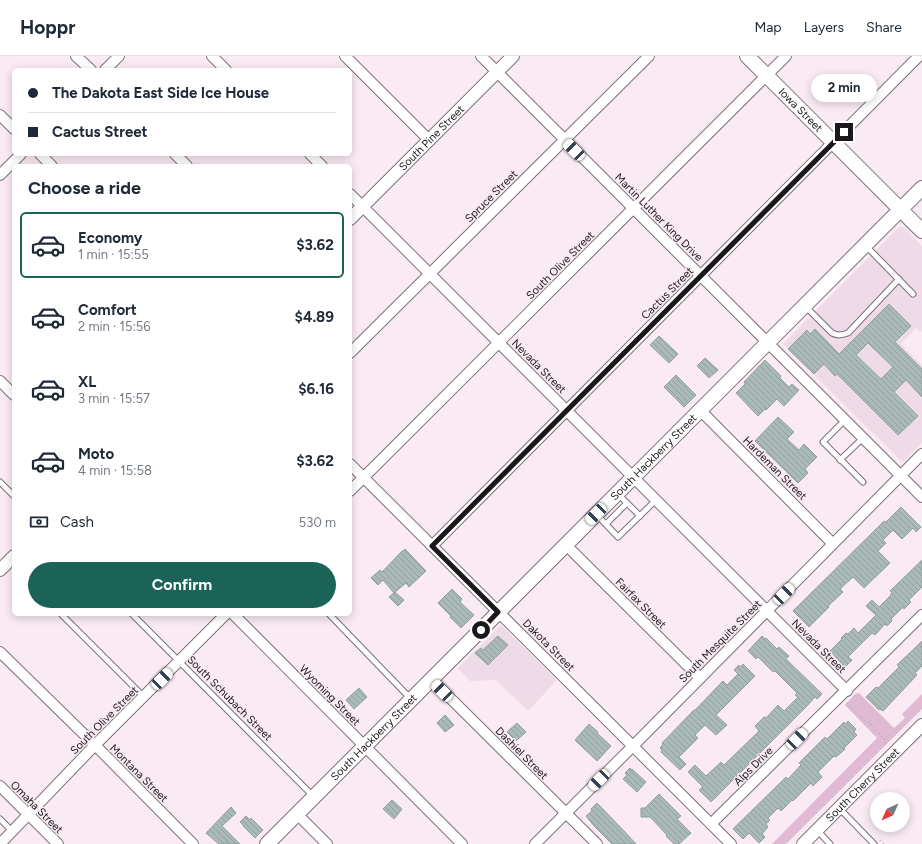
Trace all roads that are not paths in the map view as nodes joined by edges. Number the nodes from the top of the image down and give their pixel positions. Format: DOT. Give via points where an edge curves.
graph roads {
  1 [pos="76,56"];
  2 [pos="119,56"];
  3 [pos="212,56"];
  4 [pos="345,56"];
  5 [pos="480,56"];
  6 [pos="513,56"];
  7 [pos="649,56"];
  8 [pos="747,56"];
  9 [pos="786,56"];
  10 [pos="919,56"];
  11 [pos="88,68"];
  12 [pos="107,68"];
  13 [pos="224,68"];
  14 [pos="497,72"];
  15 [pos="767,76"];
  16 [pos="0,115"];
  17 [pos="12,126"];
  18 [pos="429,140"];
  19 [pos="564,140"];
  20 [pos="834,142"];
  21 [pos="19,156"];
  22 [pos="42,156"];
  23 [pos="177,156"];
  24 [pos="312,156"];
  25 [pos="50,164"];
  26 [pos="185,164"];
  27 [pos="320,164"];
  28 [pos="0,175"];
  29 [pos="922,188"];
  30 [pos="352,196"];
  31 [pos="363,207"];
  32 [pos="633,208"];
  33 [pos="901,210"];
  34 [pos="352,217"];
  35 [pos="922,231"];
  36 [pos="865,245"];
  37 [pos="430,274"];
  38 [pos="701,276"];
  39 [pos="899,280"];
  40 [pos="913,294"];
  41 [pos="804,306"];
  42 [pos="499,343"];
  43 [pos="767,343"];
  44 [pos="352,352"];
  45 [pos="0,381"];
  46 [pos="12,393"];
  47 [pos="566,410"];
  48 [pos="700,410"];
  49 [pos="845,420"];
  50 [pos="863,438"];
  51 [pos="922,454"];
  52 [pos="840,460"];
  53 [pos="352,466"];
  54 [pos="900,475"];
  55 [pos="363,477"];
  56 [pos="633,477"];
  57 [pos="0,482"];
  58 [pos="863,482"];
  59 [pos="352,489"];
  60 [pos="12,494"];
  61 [pos="922,497"];
  62 [pos="622,498"];
  63 [pos="656,500"];
  64 [pos="640,516"];
  65 [pos="601,519"];
  66 [pos="832,544"];
  67 [pos="566,545"];
  68 [pos="432,546"];
  69 [pos="767,611"];
  70 [pos="498,612"];
  71 [pos="63,616"];
  72 [pos="134,616"];
  73 [pos="224,616"];
  74 [pos="234,616"];
  75 [pos="331,616"];
  76 [pos="922,616"];
  77 [pos="0,652"];
  78 [pos="179,661"];
  79 [pos="700,678"];
  80 [pos="431,680"];
  81 [pos="844,694"];
  82 [pos="144,697"];
  83 [pos="411,699"];
  84 [pos="921,726"];
  85 [pos="95,745"];
  86 [pos="364,746"];
  87 [pos="633,746"];
  88 [pos="0,786"];
  89 [pos="314,797"];
  90 [pos="839,808"];
  91 [pos="566,813"];
  92 [pos="297,814"];
  93 [pos="28,815"];
  94 [pos="0,819"];
  95 [pos="711,824"];
  96 [pos="816,830"];
  97 [pos="12,831"];
  98 [pos="0,844"];
  99 [pos="58,844"];
  100 [pos="192,844"];
  101 [pos="267,844"];
  102 [pos="327,844"];
  103 [pos="462,844"];
  104 [pos="535,844"];
  105 [pos="597,844"];
  106 [pos="731,844"];
  107 [pos="802,844"];
  108 [pos="830,844"];
  109 [pos="874,844"];
  1 -- 11 [label="street"];
  2 -- 12 [label="street"];
  3 -- 13 [label="street"];
  4 -- 18 [label="street"];
  5 -- 14 [label="street, Martin Luther King Drive"];
  6 -- 14 [label="street, South Pine Street"];
  7 -- 19 [label="street, Spruce Street"];
  8 -- 15 [label="main road, Iowa Street"];
  9 -- 15 [label="street, South Olive Street"];
  10 -- 20 [label="street, Cactus Street"];
  14 -- 18 [label="street, South Pine Street"];
  14 -- 19 [label="street, Martin Luther King Drive"];
  15 -- 20 [label="main road, Iowa Street"];
  15 -- 32 [label="street, South Olive Street"];
  16 -- 17 [label="street"];
  18 -- 31 [label="street, South Pine Street"];
  19 -- 32 [label="street, Martin Luther King Drive"];
  19 -- 37 [label="street, Spruce Street"];
  20 -- 33 [label="main road, Iowa Street"];
  20 -- 38 [label="street, Cactus Street"];
  21 -- 28 [label="street"];
  22 -- 25 [label="street"];
  23 -- 26 [label="street"];
  24 -- 27 [label="street"];
  29 -- 33 [label="main road, South Hackberry Street"];
  30 -- 31 [label="street, Nevada Street"];
  31 -- 34 [label="street, South Pine Street"];
  31 -- 37 [label="street, Nevada Street"];
  32 -- 38 [label="street, Martin Luther King Drive"];
  32 -- 42 [label="street, South Olive Street"];
  33 -- 35 [label="main road, Iowa Street"];
  33 -- 36 [label="main road, South Hackberry Street"];
  36 -- 39 [label="lane"];
  36 -- 41 [label="main road, South Hackberry Street"];
  37 -- 42 [label="street, Nevada Street"];
  37 -- 44 [label="street, Spruce Street"];
  38 -- 43 [label="street, Martin Luther King Drive"];
  38 -- 47 [label="street, Cactus Street"];
  39 -- 40 [label="lane"];
  39 -- 41 [label="lane" via="848,333 843,335 832,333"];
  41 -- 43 [label="main road, South Hackberry Street"];
  42 -- 47 [label="street, Nevada Street"];
  42 -- 55 [label="street, South Olive Street"];
  43 -- 48 [label="main road, South Hackberry Street"];
  43 -- 49 [label="street, Martin Luther King Drive"];
  45 -- 46 [label="street"];
  47 -- 56 [label="street, Nevada Street"];
  47 -- 68 [label="street, Cactus Street"];
  48 -- 56 [label="main road, South Hackberry Street"];
  48 -- 66 [label="street, Hardeman Street"];
  49 -- 50 [label="street, Martin Luther King Drive"];
  49 -- 52 [label="lane" via="823,442"];
  50 -- 52 [label="lane"];
  50 -- 54 [label="street, Martin Luther King Drive"];
  51 -- 54 [label="street, South Mesquite Street"];
  52 -- 58 [label="lane"];
  53 -- 55 [label="street, Dakota Street"];
  54 -- 61 [label="street, Martin Luther King Drive"];
  54 -- 66 [label="street, South Mesquite Street"];
  55 -- 59 [label="street, South Olive Street"];
  55 -- 68 [label="street, Dakota Street"];
  56 -- 62 [label="main road, South Hackberry Street"];
  56 -- 63 [label="street, Nevada Street"];
  57 -- 60 [label="lane"];
  62 -- 64 [label="lane"];
  62 -- 65 [label="main road, South Hackberry Street"];
  63 -- 64 [label="lane"];
  63 -- 69 [label="street, Nevada Street"];
  64 -- 65 [label="lane" via="618,537"];
  65 -- 67 [label="main road, South Hackberry Street"];
  66 -- 69 [label="street, South Mesquite Street"];
  67 -- 70 [label="main road, South Hackberry Street"];
  67 -- 79 [label="street, Fairfax Street"];
  68 -- 70 [label="street, Dakota Street"];
  69 -- 79 [label="street, South Mesquite Street"];
  69 -- 81 [label="street, Nevada Street"];
  70 -- 80 [label="main road, South Hackberry Street"];
  70 -- 87 [label="street, Dakota Street"];
  71 -- 82 [label="lane"];
  72 -- 78 [label="lane, South Schubach Street"];
  73 -- 78 [label="street, South Olive Street"];
  74 -- 86 [label="street, Wyoming Street"];
  75 -- 83 [label="lane"];
  76 -- 81 [label="street, Alps Drive"];
  77 -- 85 [label="street, Montana Street"];
  78 -- 82 [label="street, South Olive Street"];
  78 -- 89 [label="lane, South Schubach Street"];
  79 -- 87 [label="street, South Mesquite Street"];
  80 -- 83 [label="main road, South Hackberry Street"];
  80 -- 91 [label="street, Dashiel Street"];
  81 -- 95 [label="street, Alps Drive"];
  82 -- 85 [label="street, South Olive Street"];
  83 -- 86 [label="main road, South Hackberry Street"];
  84 -- 90 [label="street, South Cherry Street"];
  85 -- 93 [label="street, South Olive Street"];
  85 -- 100 [label="street, Montana Street"];
  86 -- 89 [label="main road, South Hackberry Street"];
  86 -- 103 [label="street, Wyoming Street"];
  87 -- 91 [label="street, South Mesquite Street"];
  87 -- 95 [label="street, Dakota Street"];
  88 -- 93 [label="street, Omaha Street"];
  89 -- 92 [label="main road, South Hackberry Street"];
  90 -- 96 [label="street, South Cherry Street"];
  90 -- 109 [label="lane"];
  91 -- 104 [label="street, South Mesquite Street"];
  91 -- 105 [label="street, Dashiel Street"];
  92 -- 101 [label="main road, South Hackberry Street"];
  92 -- 102 [label="street"];
  93 -- 97 [label="street, South Olive Street"];
  93 -- 99 [label="street, Omaha Street"];
  94 -- 97 [label="lane"];
  95 -- 106 [label="street, Dakota Street"];
  96 -- 107 [label="street, South Cherry Street"];
  96 -- 108 [label="lane"];
  97 -- 98 [label="street, South Olive Street"];
}
